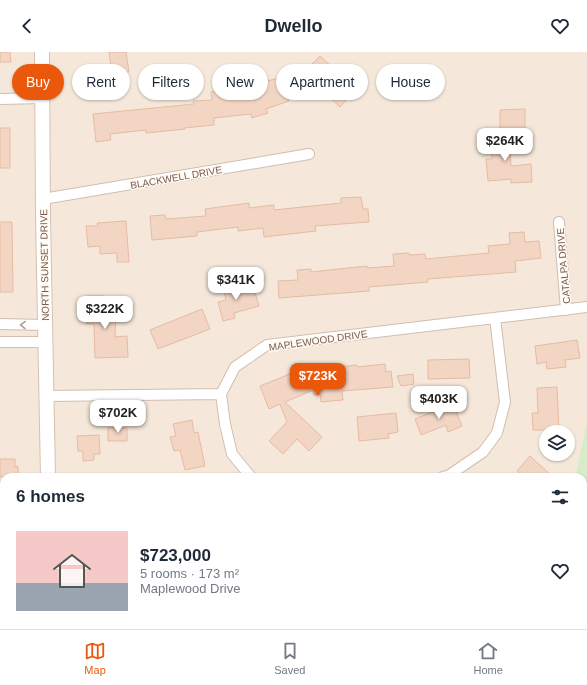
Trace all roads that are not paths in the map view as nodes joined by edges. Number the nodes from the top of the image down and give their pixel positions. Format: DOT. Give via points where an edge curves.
graph roads {
  1 [pos="42,52"];
  2 [pos="42,64"];
  3 [pos="0,99"];
  4 [pos="12,99"];
  5 [pos="43,100"];
  6 [pos="309,154"];
  7 [pos="44,199"];
  8 [pos="559,222"];
  9 [pos="587,307"];
  10 [pos="566,310"];
  11 [pos="495,318"];
  12 [pos="0,324"];
  13 [pos="45,325"];
  14 [pos="0,342"];
  15 [pos="45,342"];
  16 [pos="221,394"];
  17 [pos="46,396"];
  18 [pos="48,473"];
  19 [pos="248,473"];
  20 [pos="452,473"];
  1 -- 2 [label="main road, NORTH SUNSET DRIVE"];
  3 -- 4 [label="street"];
  5 -- 7 [label="main road, NORTH SUNSET DRIVE"];
  6 -- 7 [label="street, BLACKWELL DRIVE"];
  7 -- 13 [label="main road, NORTH SUNSET DRIVE"];
  8 -- 10 [label="street, CATALPA DRIVE"];
  9 -- 10 [label="street, MAPLEWOOD DRIVE"];
  10 -- 11 [label="street, MAPLEWOOD DRIVE"];
  11 -- 16 [label="street, MAPLEWOOD DRIVE" via="267,345 235,367"];
  11 -- 20 [label="street" via="505,402 497,433 483,452"];
  13 -- 12 [label="street, one-way"];
  13 -- 15 [label="main road, NORTH SUNSET DRIVE"];
  14 -- 15 [label="street"];
  15 -- 17 [label="main road, NORTH SUNSET DRIVE"];
  16 -- 17 [label="street"];
  16 -- 19 [label="street" via="232,454"];
  17 -- 18 [label="main road, NORTH SUNSET DRIVE"];
}
